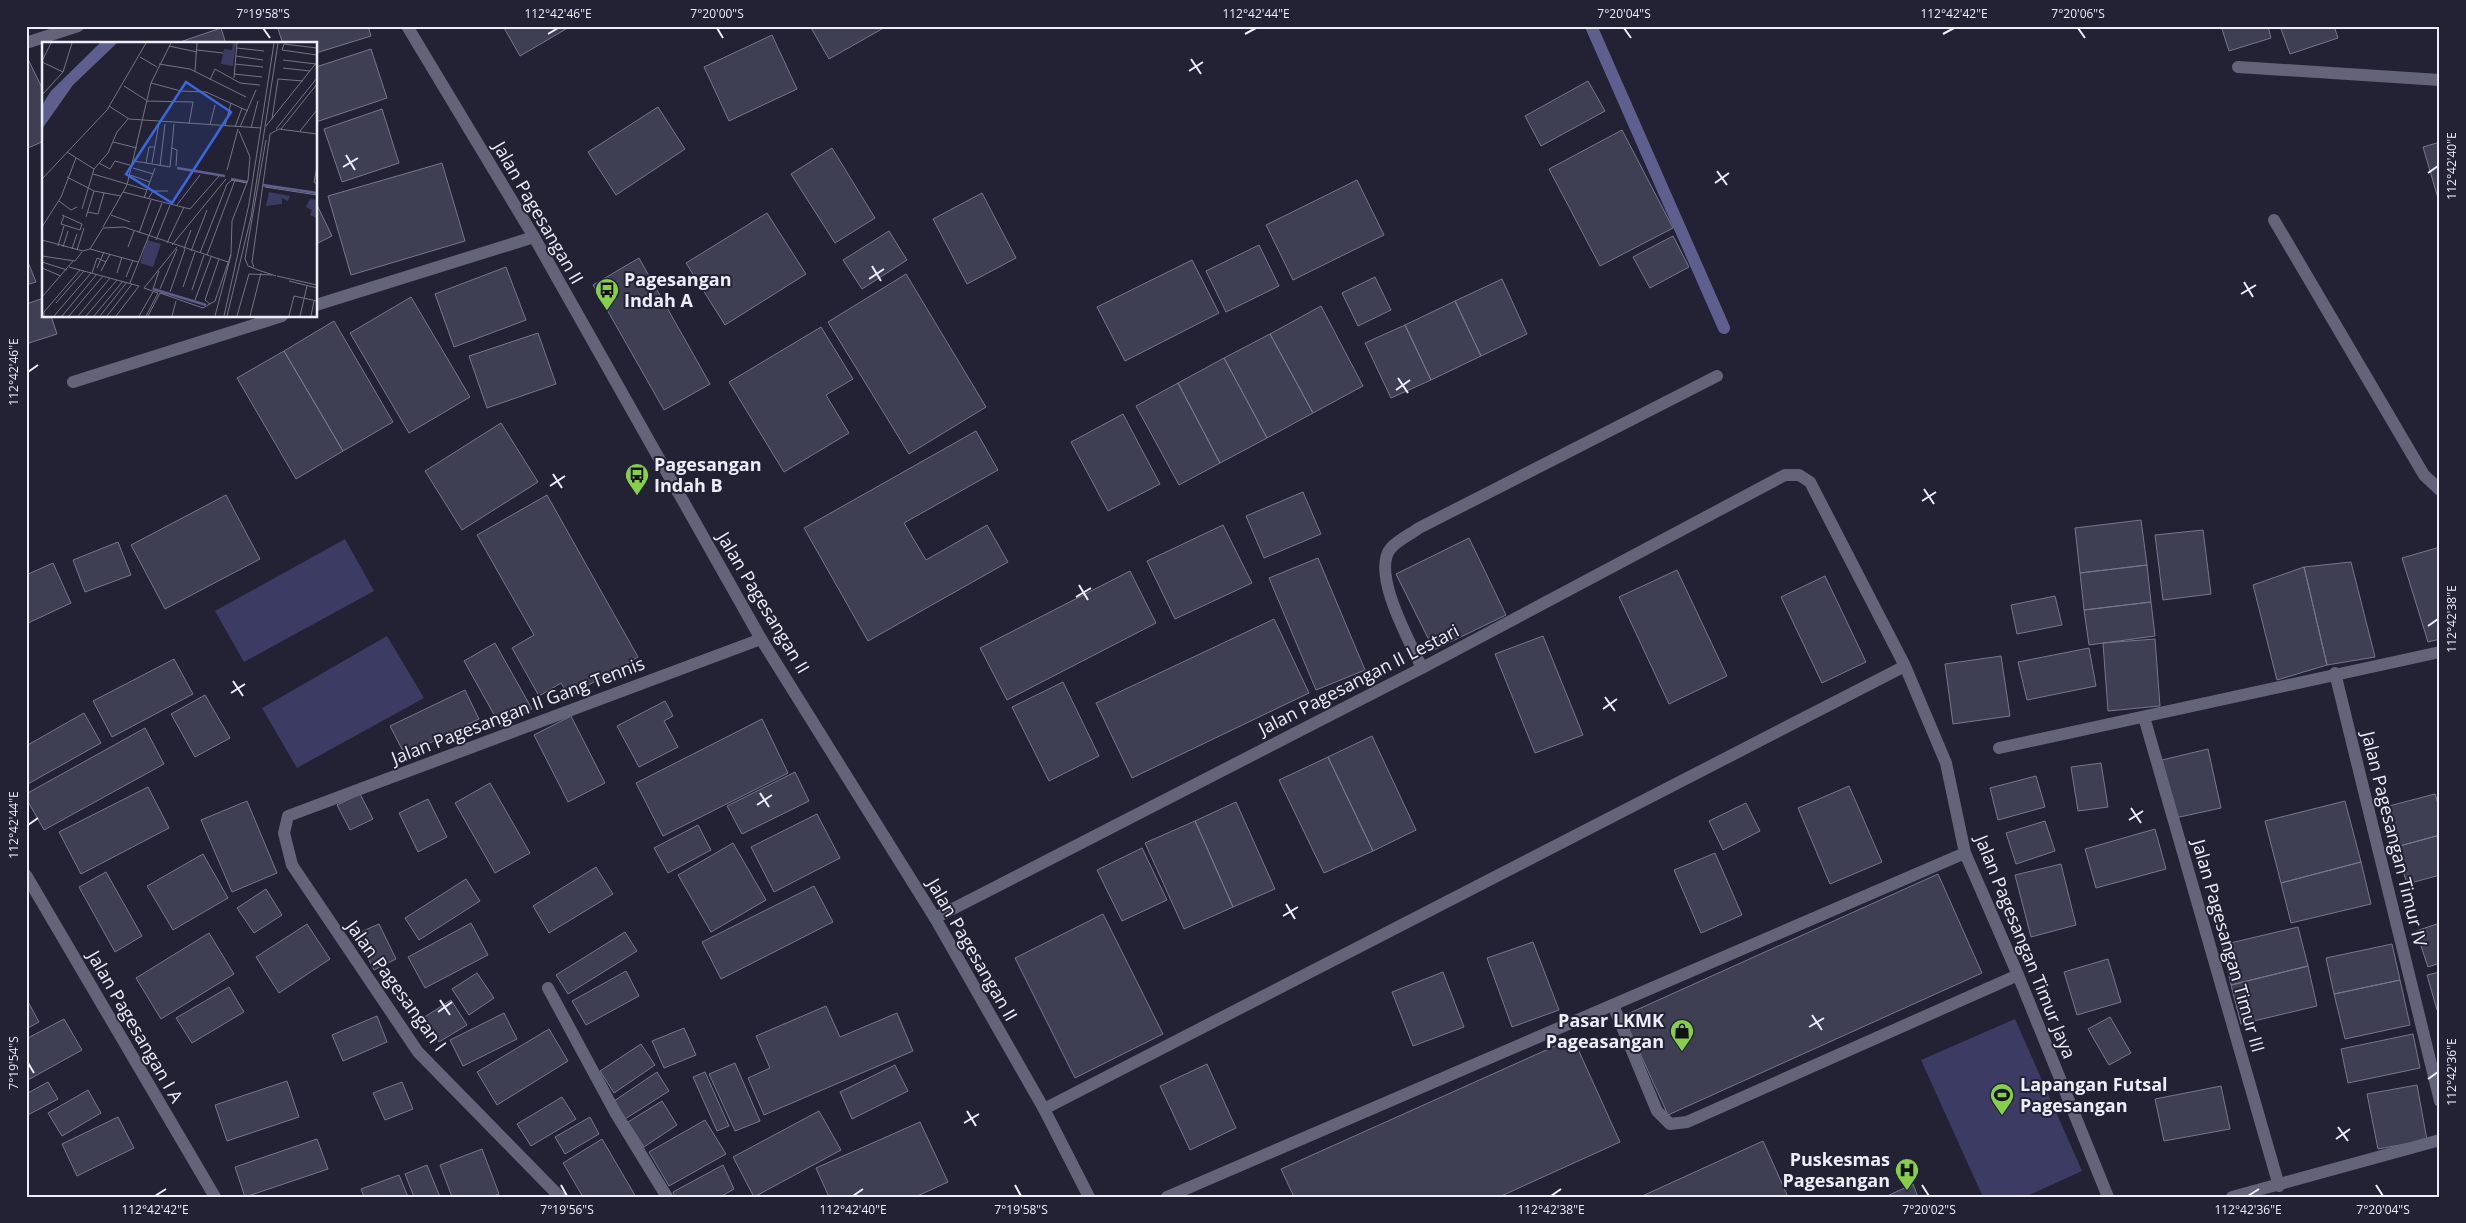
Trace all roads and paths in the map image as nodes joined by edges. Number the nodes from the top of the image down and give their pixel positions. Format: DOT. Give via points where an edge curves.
graph roads {
  1 [pos="78,26"];
  2 [pos="408,26"];
  3 [pos="26,43"];
  4 [pos="2238,67"];
  5 [pos="2440,80"];
  6 [pos="2274,220"];
  7 [pos="534,237"];
  8 [pos="318,304"];
  9 [pos="276,318"];
  10 [pos="1716,376"];
  11 [pos="73,382"];
  12 [pos="1799,475"];
  13 [pos="2440,490"];
  14 [pos="762,639"];
  15 [pos="2440,652"];
  16 [pos="1905,666"];
  17 [pos="1422,668"];
  18 [pos="2335,673"];
  19 [pos="2144,717"];
  20 [pos="1999,748"];
  21 [pos="288,816"];
  22 [pos="1965,853"];
  23 [pos="26,875"];
  24 [pos="935,918"];
  25 [pos="2018,976"];
  26 [pos="548,988"];
  27 [pos="1612,1005"];
  28 [pos="2440,1100"];
  29 [pos="1044,1109"];
  30 [pos="2440,1140"];
  31 [pos="2279,1186"];
  32 [pos="2247,1195"];
  33 [pos="215,1197"];
  34 [pos="560,1197"];
  35 [pos="667,1197"];
  36 [pos="1088,1197"];
  37 [pos="1167,1197"];
  38 [pos="2108,1197"];
  39 [pos="2232,1197"];
  1 -- 3 [label="street"];
  2 -- 7 [label="street, Jalan Pagesangan II"];
  4 -- 5 [label="street"];
  6 -- 13 [label="street" via="2424,474"];
  7 -- 8 [label="street"];
  7 -- 14 [label="street, Jalan Pagesangan II"];
  9 -- 11 [label="street"];
  10 -- 17 [label="street" via="1419,528 1390,549 1384,569 1394,605"];
  12 -- 16 [label="street, Jalan Pagesangan Timur Jaya" via="1810,482"];
  12 -- 17 [label="street, Jalan Pagesangan II Lestari" via="1785,475"];
  14 -- 21 [label="street, Jalan Pagesangan II Gang Tennis"];
  14 -- 24 [label="street, Jalan Pagesangan II"];
  15 -- 18 [label="street"];
  16 -- 22 [label="street, Jalan Pagesangan Timur Jaya" via="1946,763"];
  16 -- 29 [label="street"];
  17 -- 24 [label="street, Jalan Pagesangan II Lestari"];
  18 -- 19 [label="street"];
  18 -- 28 [label="street, Jalan Pagesangan Timur IV"];
  19 -- 20 [label="street"];
  19 -- 31 [label="street, Jalan Pagesangan Timur III"];
  21 -- 34 [label="street, Jalan Pagesangan I" via="284,834 292,865 418,1052"];
  22 -- 25 [label="street, Jalan Pagesangan Timur Jaya"];
  22 -- 27 [label="street"];
  23 -- 33 [label="street, Jalan Pagesangan I A"];
  24 -- 29 [label="street, Jalan Pagesangan II"];
  25 -- 27 [label="street" via="1687,1122 1670,1124 1657,1111"];
  25 -- 38 [label="street, Jalan Pagesangan Timur Jaya"];
  26 -- 35 [label="street" via="615,1112"];
  27 -- 37 [label="street"];
  29 -- 36 [label="street, Jalan Pagesangan II"];
  30 -- 31 [label="street"];
  31 -- 32 [label="street"];
  32 -- 39 [label="street"];
}
